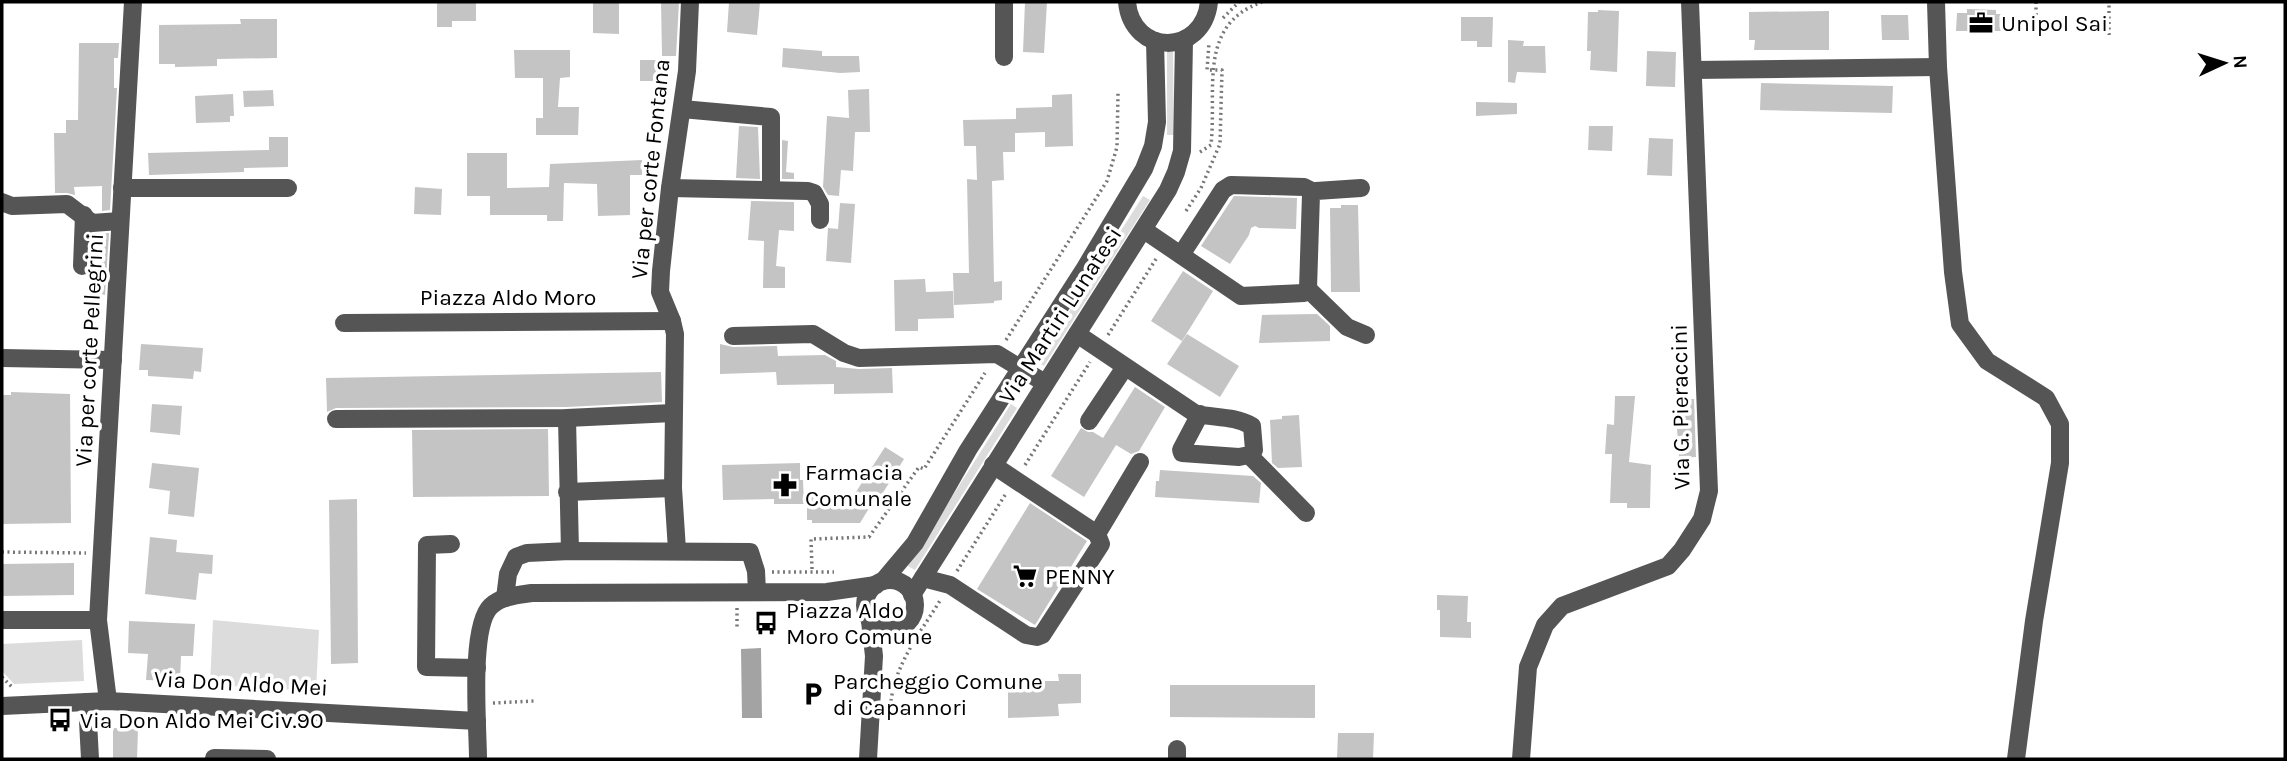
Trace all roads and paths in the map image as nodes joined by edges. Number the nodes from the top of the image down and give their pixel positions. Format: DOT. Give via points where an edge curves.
graph roads {
  1 [pos="133,2"];
  2 [pos="690,2"];
  3 [pos="1004,2"];
  4 [pos="1239,2"];
  5 [pos="1262,2"];
  6 [pos="1690,2"];
  7 [pos="1936,2"];
  8 [pos="2036,2"];
  9 [pos="2109,2"];
  10 [pos="1125,5"];
  11 [pos="1214,9"];
  12 [pos="1211,34"];
  13 [pos="2036,35"];
  14 [pos="2109,35"];
  15 [pos="1184,40"];
  16 [pos="1155,41"];
  17 [pos="1004,57"];
  18 [pos="1938,67"];
  19 [pos="1214,70"];
  20 [pos="1693,70"];
  21 [pos="682,109"];
  22 [pos="1182,151"];
  23 [pos="1144,169"];
  24 [pos="1171,184"];
  25 [pos="122,188"];
  26 [pos="288,188"];
  27 [pos="670,188"];
  28 [pos="1361,188"];
  29 [pos="771,190"];
  30 [pos="1314,192"];
  31 [pos="2,202"];
  32 [pos="84,215"];
  33 [pos="820,220"];
  34 [pos="121,221"];
  35 [pos="1144,230"];
  36 [pos="1165,244"];
  37 [pos="1181,255"];
  38 [pos="82,266"];
  39 [pos="1308,289"];
  40 [pos="672,321"];
  41 [pos="345,323"];
  42 [pos="1077,334"];
  43 [pos="1366,335"];
  44 [pos="733,336"];
  45 [pos="1099,349"];
  46 [pos="2,358"];
  47 [pos="113,360"];
  48 [pos="1125,367"];
  49 [pos="1021,369"];
  50 [pos="1045,383"];
  51 [pos="673,413"];
  52 [pos="1200,414"];
  53 [pos="568,418"];
  54 [pos="336,419"];
  55 [pos="1089,421"];
  56 [pos="1249,455"];
  57 [pos="1140,462"];
  58 [pos="993,465"];
  59 [pos="1016,480"];
  60 [pos="673,488"];
  61 [pos="567,492"];
  62 [pos="1306,513"];
  63 [pos="1097,534"];
  64 [pos="811,539"];
  65 [pos="451,544"];
  66 [pos="677,550"];
  67 [pos="570,551"];
  68 [pos="2,552"];
  69 [pos="102,553"];
  70 [pos="812,569"];
  71 [pos="756,571"];
  72 [pos="846,572"];
  73 [pos="923,578"];
  74 [pos="880,583"];
  75 [pos="950,585"];
  76 [pos="736,592"];
  77 [pos="757,592"];
  78 [pos="827,592"];
  79 [pos="912,595"];
  80 [pos="505,598"];
  81 [pos="868,617"];
  82 [pos="2,620"];
  83 [pos="98,620"];
  84 [pos="737,629"];
  85 [pos="898,629"];
  86 [pos="477,668"];
  87 [pos="2,677"];
  88 [pos="873,677"];
  89 [pos="15,689"];
  90 [pos="108,701"];
  91 [pos="88,702"];
  92 [pos="2,706"];
  93 [pos="890,707"];
  94 [pos="477,721"];
  95 [pos="214,758"];
  96 [pos="90,759"];
  97 [pos="267,759"];
  98 [pos="478,759"];
  99 [pos="868,759"];
  100 [pos="1521,759"];
  101 [pos="2016,759"];
  1 -- 25 [label="street, Via per corte Pellegrini"];
  2 -- 21 [label="street, Via per corte Fontana"];
  3 -- 17 [label="street"];
  4 -- 11 [label="path"];
  5 -- 19 [label="path" via="1245,8 1225,29 1217,43"];
  6 -- 20 [label="street, Via G. Pieraccini"];
  7 -- 18 [label="street"];
  8 -- 13 [label="path"];
  9 -- 14 [label="path"];
  10 -- 16 [label="street" via="1138,30"];
  11 -- 15 [label="street"];
  12 -- 19 [label="path" via="1206,65"];
  15 -- 16 [label="street"];
  15 -- 22 [label="street, Via Martiri Lunatesi"];
  16 -- 23 [label="street, Via Martiri Lunatesi" via="1157,122"];
  18 -- 20 [label="street"];
  18 -- 101 [label="street" via="1960,324 1987,361 2046,398 2060,424 2060,463"];
  19 -- 22 [label="path" via="1212,145 1197,153"];
  19 -- 36 [label="path" via="1222,70 1220,144 1201,188"];
  20 -- 100 [label="street, Via G. Pieraccini" via="1709,491 1702,519 1668,566 1562,606 1545,625 1528,667"];
  21 -- 27 [label="street, Via per corte Fontana"];
  21 -- 29 [label="street" via="771,117"];
  22 -- 24 [label="street, Via Martiri Lunatesi"];
  23 -- 24 [label="street"];
  23 -- 49 [label="street, Via Martiri Lunatesi"];
  24 -- 35 [label="street, Via Martiri Lunatesi"];
  25 -- 26 [label="street"];
  25 -- 34 [label="street, Via per corte Pellegrini"];
  27 -- 29 [label="street"];
  27 -- 40 [label="street, Via per corte Fontana" via="660,292"];
  28 -- 30 [label="street"];
  29 -- 33 [label="street" via="814,193"];
  30 -- 37 [label="street" via="1304,187 1231,185 1223,190"];
  30 -- 39 [label="street"];
  31 -- 32 [label="street" via="12,206 67,204"];
  32 -- 34 [label="street" via="92,223"];
  32 -- 38 [label="street"];
  34 -- 47 [label="street, Via per corte Pellegrini"];
  35 -- 36 [label="street"];
  35 -- 42 [label="street, Via Martiri Lunatesi"];
  36 -- 37 [label="street"];
  36 -- 45 [label="path"];
  37 -- 39 [label="street" via="1241,296 1304,293"];
  39 -- 43 [label="street" via="1347,327"];
  40 -- 41 [label="street, Piazza Aldo Moro"];
  40 -- 51 [label="street, Via per corte Fontana"];
  42 -- 45 [label="street"];
  42 -- 50 [label="street, Via Martiri Lunatesi"];
  44 -- 49 [label="street" via="813,334 859,358 997,354"];
  45 -- 48 [label="street"];
  45 -- 59 [label="path"];
  46 -- 47 [label="street"];
  47 -- 69 [label="street, Via per corte Pellegrini"];
  48 -- 52 [label="street"];
  48 -- 55 [label="street"];
  49 -- 50 [label="street"];
  49 -- 74 [label="street, Via Martiri Lunatesi" via="904,560"];
  50 -- 58 [label="street, Via Martiri Lunatesi"];
  51 -- 53 [label="street"];
  51 -- 60 [label="street, Via per corte Fontana"];
  52 -- 56 [label="street" via="1240,419 1252,426 1254,450"];
  52 -- 56 [label="street" via="1182,453"];
  53 -- 54 [label="street"];
  53 -- 61 [label="street"];
  56 -- 62 [label="street"];
  57 -- 63 [label="street"];
  58 -- 59 [label="street"];
  58 -- 73 [label="street, Via Martiri Lunatesi"];
  59 -- 63 [label="street"];
  59 -- 75 [label="path"];
  60 -- 61 [label="street"];
  60 -- 66 [label="street, Via per corte Fontana"];
  61 -- 67 [label="street"];
  63 -- 75 [label="street" via="1101,544 1036,644"];
  64 -- 70 [label="path"];
  65 -- 86 [label="street" via="427,545 426,667"];
  66 -- 67 [label="street"];
  66 -- 71 [label="street" via="750,552"];
  67 -- 80 [label="street" via="516,557"];
  68 -- 69 [label="path"];
  69 -- 83 [label="street, Via per corte Pellegrini"];
  71 -- 72 [label="path"];
  71 -- 77 [label="street"];
  73 -- 75 [label="street"];
  73 -- 79 [label="street, Via Martiri Lunatesi"];
  74 -- 78 [label="street"];
  74 -- 79 [label="street" via="900,583"];
  74 -- 81 [label="street, Via Martiri Lunatesi" via="866,598"];
  75 -- 93 [label="path" via="899,667"];
  76 -- 77 [label="street"];
  76 -- 80 [label="street" via="532,593"];
  76 -- 84 [label="path"];
  77 -- 78 [label="street"];
  78 -- 81 [label="street" via="843,597"];
  79 -- 85 [label="street, Via Martiri Lunatesi" via="914,612"];
  80 -- 86 [label="street" via="491,606 482,620"];
  81 -- 85 [label="street" via="882,629"];
  81 -- 88 [label="street, Via Martiri Lunatesi"];
  82 -- 83 [label="street"];
  83 -- 90 [label="street, Via per corte Pellegrini"];
  85 -- 88 [label="street, Via Martiri Lunatesi" via="878,658"];
  86 -- 94 [label="street"];
  87 -- 89 [label="path"];
  88 -- 99 [label="street, Via Martiri Lunatesi"];
  90 -- 91 [label="street, Via Don Aldo Mei"];
  90 -- 94 [label="street, Via Don Aldo Mei"];
  91 -- 92 [label="street, Via Don Aldo Mei"];
  91 -- 96 [label="street"];
  94 -- 98 [label="street"];
  95 -- 97 [label="street"];
}
